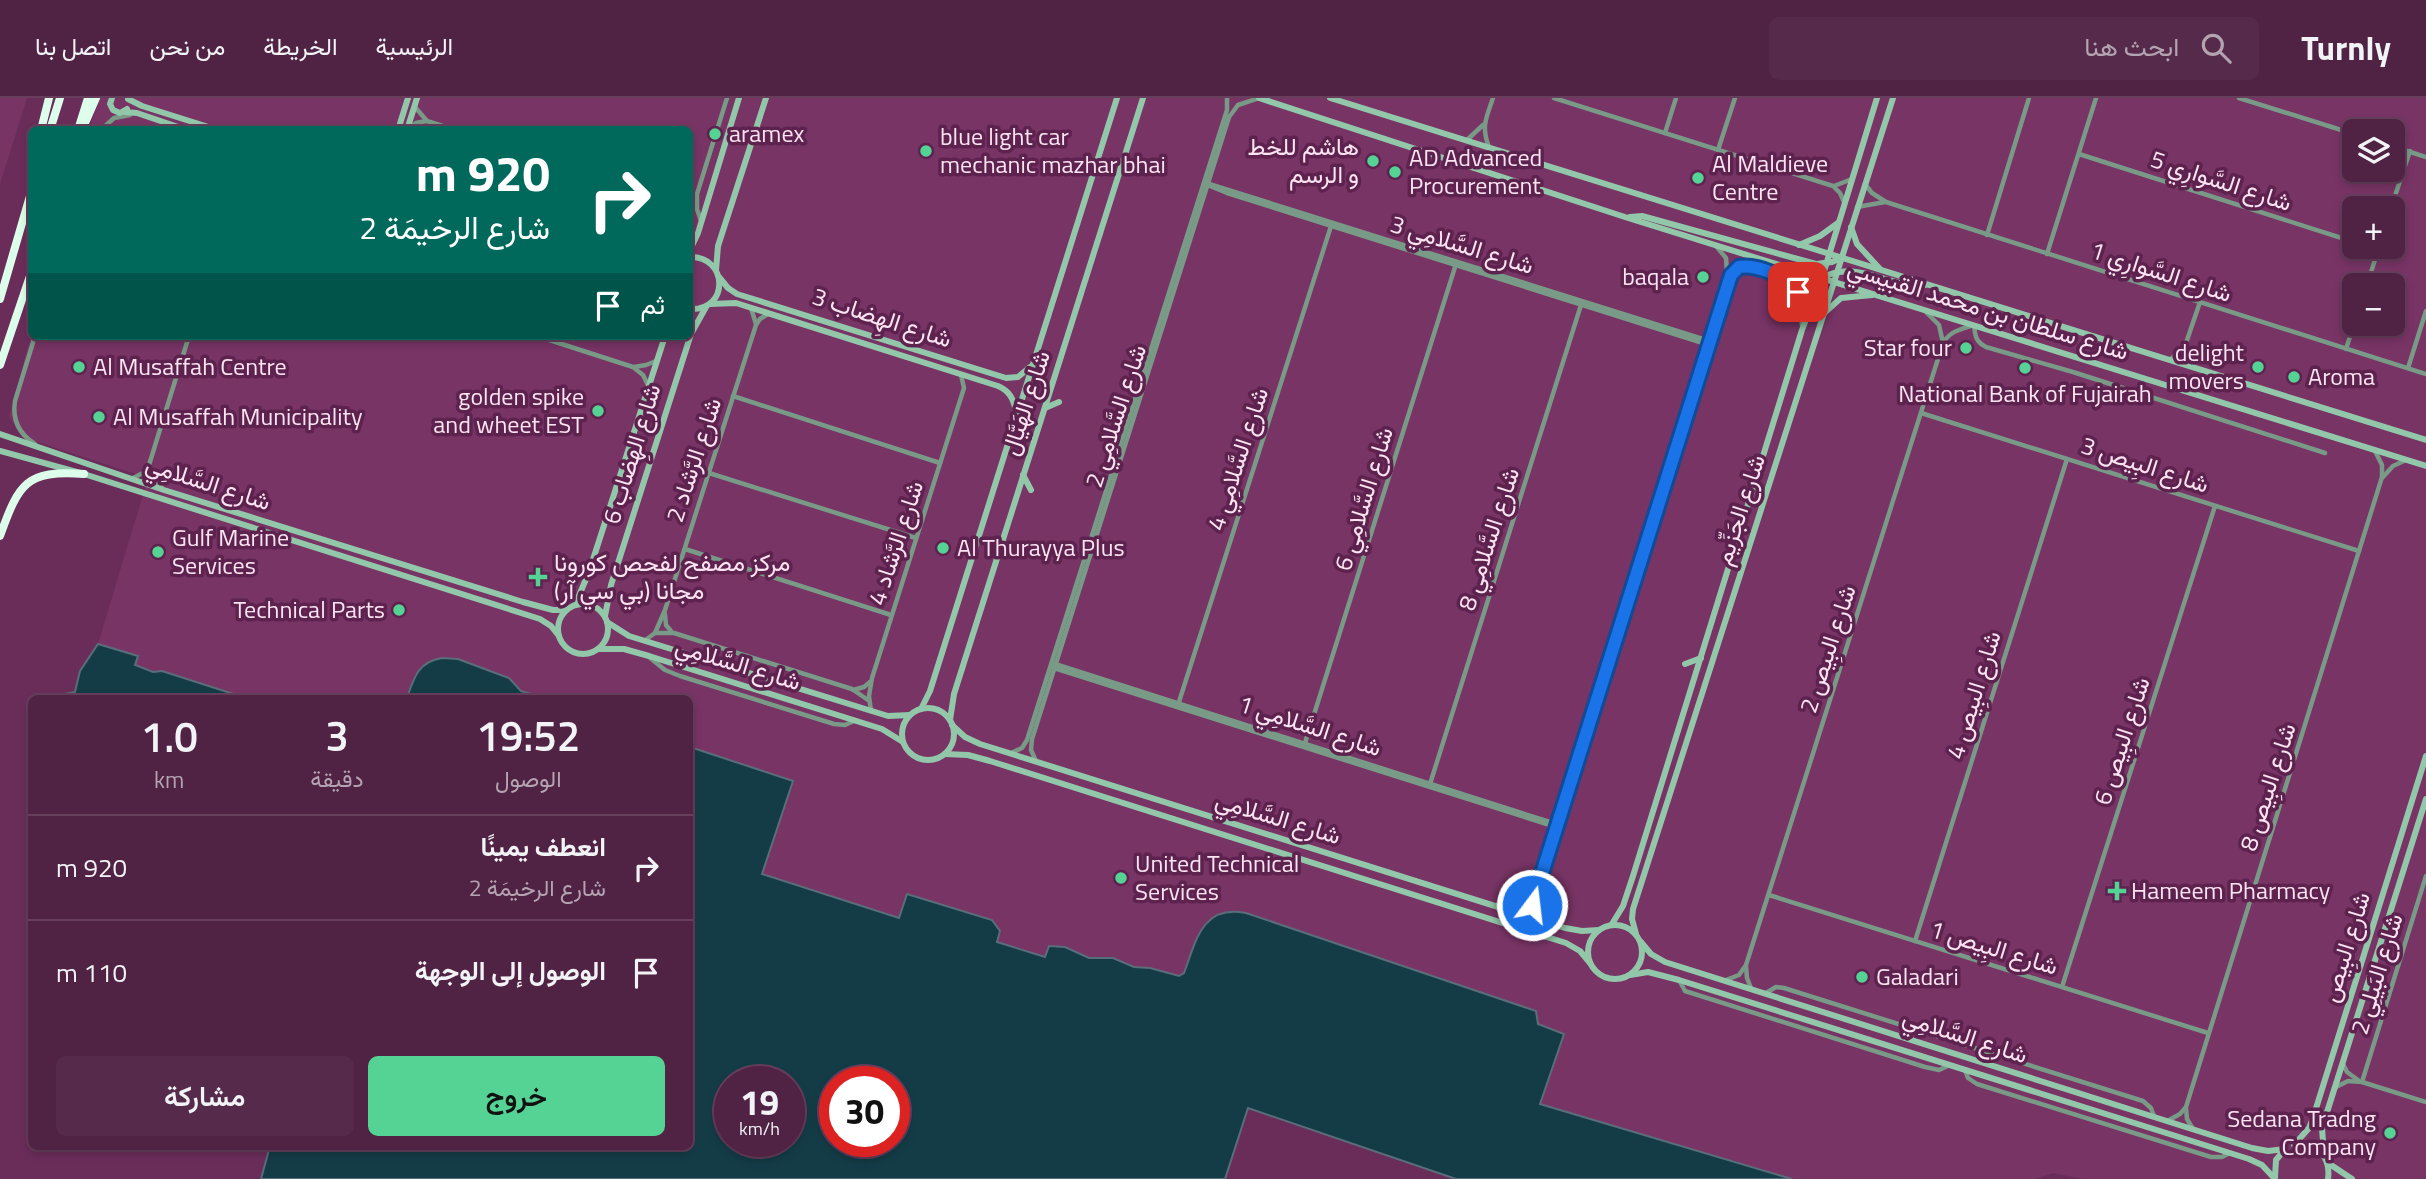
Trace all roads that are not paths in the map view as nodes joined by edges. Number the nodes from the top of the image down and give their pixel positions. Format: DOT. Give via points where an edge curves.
graph roads {
  1 [pos="49,98"];
  2 [pos="60,98"];
  3 [pos="88,98"];
  4 [pos="96,98"];
  5 [pos="112,98"];
  6 [pos="408,98"];
  7 [pos="727,98"];
  8 [pos="739,98"];
  9 [pos="766,98"];
  10 [pos="1117,98"];
  11 [pos="1143,98"];
  12 [pos="1227,98"];
  13 [pos="1259,98"];
  14 [pos="1330,98"];
  15 [pos="1493,98"];
  16 [pos="1554,98"];
  17 [pos="1676,98"];
  18 [pos="1735,98"];
  19 [pos="1877,98"];
  20 [pos="1893,98"];
  21 [pos="2029,98"];
  22 [pos="2096,98"];
  23 [pos="2239,98"];
  24 [pos="128,99"];
  25 [pos="2250,100"];
  26 [pos="415,102"];
  27 [pos="125,112"];
  28 [pos="143,116"];
  29 [pos="427,121"];
  30 [pos="1484,125"];
  31 [pos="42,126"];
  32 [pos="51,126"];
  33 [pos="81,126"];
  34 [pos="82,126"];
  35 [pos="104,126"];
  36 [pos="174,126"];
  37 [pos="205,126"];
  38 [pos="399,126"];
  39 [pos="408,126"];
  40 [pos="412,126"];
  41 [pos="443,126"];
  42 [pos="2342,130"];
  43 [pos="1665,133"];
  44 [pos="1467,140"];
  45 [pos="1489,147"];
  46 [pos="1718,150"];
  47 [pos="2405,150"];
  48 [pos="2410,152"];
  49 [pos="2079,154"];
  50 [pos="2426,157"];
  51 [pos="1852,178"];
  52 [pos="1865,184"];
  53 [pos="1205,185"];
  54 [pos="1833,186"];
  55 [pos="697,194"];
  56 [pos="2395,196"];
  57 [pos="693,199"];
  58 [pos="1844,202"];
  59 [pos="1886,202"];
  60 [pos="28,204"];
  61 [pos="693,205"];
  62 [pos="1857,207"];
  63 [pos="697,209"];
  64 [pos="1628,218"];
  65 [pos="701,221"];
  66 [pos="1839,222"];
  67 [pos="1331,224"];
  68 [pos="1851,227"];
  69 [pos="1987,235"];
  70 [pos="2342,238"];
  71 [pos="693,242"];
  72 [pos="1716,245"];
  73 [pos="1798,245"];
  74 [pos="2047,254"];
  75 [pos="1829,255"];
  76 [pos="693,258"];
  77 [pos="1841,258"];
  78 [pos="1456,263"];
  79 [pos="1778,263"];
  80 [pos="1826,264"];
  81 [pos="1881,270"];
  82 [pos="1837,271"];
  83 [pos="717,273"];
  84 [pos="1822,278"];
  85 [pos="28,282"];
  86 [pos="1834,282"];
  87 [pos="1927,285"];
  88 [pos="1879,296"];
  89 [pos="0,299"];
  90 [pos="2200,302"];
  91 [pos="1582,303"];
  92 [pos="708,305"];
  93 [pos="693,308"];
  94 [pos="751,308"];
  95 [pos="1923,309"];
  96 [pos="2426,311"];
  97 [pos="769,313"];
  98 [pos="1822,316"];
  99 [pos="1807,317"];
  100 [pos="756,325"];
  101 [pos="1974,325"];
  102 [pos="1802,330"];
  103 [pos="693,331"];
  104 [pos="2350,336"];
  105 [pos="34,340"];
  106 [pos="188,340"];
  107 [pos="549,340"];
  108 [pos="663,340"];
  109 [pos="689,340"];
  110 [pos="1706,342"];
  111 [pos="1943,344"];
  112 [pos="2185,346"];
  113 [pos="2346,349"];
  114 [pos="657,360"];
  115 [pos="2170,360"];
  116 [pos="1033,363"];
  117 [pos="0,365"];
  118 [pos="2190,366"];
  119 [pos="633,367"];
  120 [pos="2408,368"];
  121 [pos="960,374"];
  122 [pos="992,374"];
  123 [pos="2426,374"];
  124 [pos="975,379"];
  125 [pos="989,383"];
  126 [pos="648,386"];
  127 [pos="964,388"];
  128 [pos="733,396"];
  129 [pos="1059,402"];
  130 [pos="1045,408"];
  131 [pos="1921,413"];
  132 [pos="1016,417"];
  133 [pos="0,434"];
  134 [pos="2426,440"];
  135 [pos="44,450"];
  136 [pos="0,451"];
  137 [pos="2375,451"];
  138 [pos="2325,453"];
  139 [pos="2067,459"];
  140 [pos="2406,460"];
  141 [pos="940,463"];
  142 [pos="149,465"];
  143 [pos="2426,466"];
  144 [pos="709,473"];
  145 [pos="84,474"];
  146 [pos="1023,475"];
  147 [pos="2382,477"];
  148 [pos="130,478"];
  149 [pos="164,490"];
  150 [pos="1031,490"];
  151 [pos="2215,506"];
  152 [pos="0,536"];
  153 [pos="916,538"];
  154 [pos="685,549"];
  155 [pos="2360,551"];
  156 [pos="575,605"];
  157 [pos="566,610"];
  158 [pos="665,610"];
  159 [pos="891,615"];
  160 [pos="606,619"];
  161 [pos="654,633"];
  162 [pos="674,633"];
  163 [pos="559,636"];
  164 [pos="1613,636"];
  165 [pos="645,641"];
  166 [pos="598,649"];
  167 [pos="1700,658"];
  168 [pos="1685,664"];
  169 [pos="1053,666"];
  170 [pos="872,678"];
  171 [pos="852,690"];
  172 [pos="869,700"];
  173 [pos="1178,705"];
  174 [pos="921,709"];
  175 [pos="872,711"];
  176 [pos="910,715"];
  177 [pos="951,723"];
  178 [pos="903,742"];
  179 [pos="1304,745"];
  180 [pos="1010,753"];
  181 [pos="945,754"];
  182 [pos="2426,756"];
  183 [pos="1037,762"];
  184 [pos="1429,785"];
  185 [pos="2426,799"];
  186 [pos="1554,824"];
  187 [pos="2426,876"];
  188 [pos="1769,895"];
  189 [pos="1513,912"];
  190 [pos="1537,919"];
  191 [pos="1612,924"];
  192 [pos="1599,930"];
  193 [pos="1636,934"];
  194 [pos="1915,941"];
  195 [pos="1641,942"];
  196 [pos="1590,963"];
  197 [pos="1746,965"];
  198 [pos="1630,975"];
  199 [pos="1725,980"];
  200 [pos="2062,987"];
  201 [pos="1752,989"];
  202 [pos="1766,993"];
  203 [pos="2209,1034"];
  204 [pos="2343,1061"];
  205 [pos="2362,1082"];
  206 [pos="2334,1088"];
  207 [pos="2426,1102"];
  208 [pos="2186,1107"];
  209 [pos="2154,1116"];
  210 [pos="2168,1121"];
  211 [pos="2194,1129"];
  212 [pos="2294,1145"];
  213 [pos="2285,1149"];
  214 [pos="2326,1159"];
  215 [pos="2275,1179"];
  216 [pos="2328,1179"];
  217 [pos="2353,1179"];
  1 -- 31 [label="highway"];
  2 -- 32 [label="highway"];
  3 -- 33 [label="highway"];
  4 -- 34 [label="highway"];
  5 -- 27 [label="street" via="113,110"];
  6 -- 38 [label="street"];
  7 -- 55 [label="street"];
  8 -- 65 [label="street"];
  9 -- 83 [label="street" via="718,246"];
  10 -- 116 [label="street, شارع الهَيَّال"];
  11 -- 130 [label="street, شارع الهَيَّال"];
  12 -- 53 [label="street"];
  13 -- 53 [label="street, شارع السَّلامِي 2" via="1241,103 1230,113"];
  13 -- 64 [label="street, شارع سلطان بن محمد القبيسي"];
  14 -- 44 [label="street, شارع سلطان بن محمد القبيسي"];
  15 -- 30 [label="street"];
  16 -- 43 [label="street"];
  17 -- 43 [label="street"];
  18 -- 46 [label="street"];
  19 -- 51 [label="street, شارع الجَزِّيم"];
  20 -- 52 [label="street, شارع الجَزِّيم"];
  21 -- 69 [label="street"];
  22 -- 49 [label="street"];
  23 -- 25 [label="street"];
  24 -- 27 [label="street"];
  24 -- 37 [label="street"];
  25 -- 42 [label="street"];
  26 -- 29 [label="street"];
  26 -- 39 [label="street"];
  27 -- 28 [label="street"];
  28 -- 35 [label="street" via="118,117"];
  28 -- 36 [label="street"];
  29 -- 40 [label="street"];
  29 -- 41 [label="street"];
  30 -- 44 [label="street"];
  30 -- 45 [label="street"];
  43 -- 46 [label="street"];
  44 -- 45 [label="street, شارع سلطان بن محمد القبيسي"];
  45 -- 73 [label="street, شارع سلطان بن محمد القبيسي"];
  46 -- 54 [label="street"];
  47 -- 48 [label="street"];
  48 -- 50 [label="street"];
  48 -- 56 [label="street"];
  49 -- 70 [label="street, شارع السَّوارِي 5"];
  49 -- 74 [label="street"];
  51 -- 54 [label="street"];
  51 -- 58 [label="street, شارع الجَزِّيم"];
  52 -- 59 [label="street, شارع السَّوارِي 1"];
  52 -- 62 [label="street, شارع الجَزِّيم"];
  53 -- 67 [label="street, شارع السَّلامِي 3"];
  53 -- 169 [label="street, شارع السَّلامِي 2"];
  53 -- 169 [label="street, شارع السَّلامِي 2"];
  54 -- 58 [label="street"];
  55 -- 57 [label="street"];
  55 -- 63 [label="street"];
  58 -- 66 [label="street, شارع الجَزِّيم"];
  59 -- 62 [label="street, شارع السَّوارِي 1"];
  59 -- 69 [label="street, شارع السَّوارِي 1"];
  60 -- 89 [label="highway"];
  61 -- 63 [label="street"];
  62 -- 68 [label="street, شارع الجَزِّيم"];
  63 -- 65 [label="street"];
  64 -- 72 [label="street, شارع سلطان بن محمد القبيسي"];
  64 -- 80 [label="street" via="1642,216"];
  65 -- 71 [label="street"];
  66 -- 73 [label="street" via="1825,234"];
  66 -- 75 [label="street, شارع الجَزِّيم"];
  67 -- 78 [label="street, شارع السَّلامِي 3"];
  67 -- 173 [label="street, شارع السَّلامِي 4"];
  68 -- 77 [label="street, شارع الجَزِّيم"];
  68 -- 81 [label="street" via="1857,244"];
  69 -- 74 [label="street, شارع السَّوارِي 1"];
  72 -- 79 [label="street, شارع سلطان بن محمد القبيسي"];
  72 -- 110 [label="street" via="1728,268"];
  73 -- 75 [label="street, شارع سلطان بن محمد القبيسي"];
  74 -- 90 [label="street, شارع السَّوارِي 1"];
  75 -- 77 [label="street, شارع سلطان بن محمد القبيسي"];
  75 -- 80 [label="street, شارع الجَزِّيم"];
  76 -- 83 [label="street, شارع الهِضاب 3" via="707,261"];
  77 -- 80 [label="street"];
  77 -- 81 [label="street, شارع سلطان بن محمد القبيسي"];
  77 -- 82 [label="street, شارع الجَزِّيم"];
  78 -- 91 [label="street, شارع السَّلامِي 3"];
  78 -- 179 [label="street, شارع السَّلامِي 6"];
  79 -- 84 [label="street, شارع سلطان بن محمد القبيسي"];
  79 -- 99 [label="street" via="1801,288"];
  80 -- 84 [label="street, شارع الجَزِّيم"];
  81 -- 87 [label="street, شارع سلطان بن محمد القبيسي"];
  82 -- 84 [label="street"];
  82 -- 86 [label="street, شارع الجَزِّيم"];
  82 -- 87 [label="street"];
  83 -- 92 [label="street, شارع الهِضاب 6" via="719,289"];
  83 -- 122 [label="street, شارع الهِضاب 3" via="737,294"];
  84 -- 86 [label="street, شارع سلطان بن محمد القبيسي"];
  84 -- 99 [label="street, شارع الجَزِّيم"];
  85 -- 117 [label="highway"];
  86 -- 88 [label="street, شارع سلطان بن محمد القبيسي"];
  86 -- 98 [label="street, شارع الجَزِّيم"];
  87 -- 115 [label="street, شارع سلطان بن محمد القبيسي"];
  88 -- 95 [label="street, شارع سلطان بن محمد القبيسي"];
  88 -- 98 [label="street" via="1841,298"];
  90 -- 112 [label="street"];
  90 -- 113 [label="street, شارع السَّوارِي 1"];
  91 -- 110 [label="street, شارع السَّلامِي 3"];
  91 -- 184 [label="street, شارع السَّلامِي 8"];
  92 -- 93 [label="street, شارع الهِضاب 3"];
  92 -- 94 [label="street, شارع الهِضاب 3" via="733,303"];
  92 -- 103 [label="street, شارع الهِضاب 6"];
  94 -- 97 [label="street, شارع الهِضاب 3"];
  94 -- 100 [label="street"];
  95 -- 101 [label="street, شارع سلطان بن محمد القبيسي"];
  95 -- 111 [label="street" via="1939,325"];
  96 -- 120 [label="street"];
  97 -- 100 [label="street, شارع الرَّشاد 2"];
  97 -- 121 [label="street, شارع الهِضاب 3"];
  98 -- 193 [label="street, شارع الجَزِّيم" via="1633,909"];
  99 -- 102 [label="street, شارع الجَزِّيم"];
  100 -- 128 [label="street, شارع الرَّشاد 2"];
  101 -- 111 [label="street" via="1952,333"];
  101 -- 137 [label="street, شارع سلطان بن محمد القبيسي"];
  101 -- 138 [label="street" via="1976,338 1986,347"];
  102 -- 110 [label="street" via="1799,296 1791,282 1742,266 1731,275"];
  102 -- 167 [label="street, شارع الجَزِّيم"];
  104 -- 113 [label="street"];
  105 -- 135 [label="street" via="13,411 22,434"];
  106 -- 142 [label="street"];
  107 -- 119 [label="street"];
  108 -- 114 [label="street, شارع الهِضاب 6"];
  109 -- 160 [label="street, شارع الهِضاب 6" via="611,585"];
  110 -- 164 [label="street"];
  110 -- 164 [label="street"];
  111 -- 131 [label="street, شارع البِيص 2"];
  112 -- 115 [label="street"];
  112 -- 118 [label="street"];
  113 -- 120 [label="street, شارع السَّوارِي 1"];
  114 -- 119 [label="street"];
  114 -- 126 [label="street, شارع الهِضاب 6"];
  115 -- 118 [label="street, شارع سلطان بن محمد القبيسي"];
  116 -- 122 [label="street, شارع الهِضاب 3" via="1014,379"];
  116 -- 132 [label="street, شارع الهَيَّال"];
  118 -- 134 [label="street, شارع سلطان بن محمد القبيسي"];
  119 -- 126 [label="street"];
  120 -- 123 [label="street, شارع السَّوارِي 1"];
  121 -- 124 [label="street, شارع الهِضاب 3"];
  121 -- 127 [label="street"];
  122 -- 125 [label="street" via="996,380"];
  124 -- 125 [label="street, شارع الهِضاب 3"];
  124 -- 127 [label="street"];
  125 -- 132 [label="street, شارع الهِضاب 3" via="1008,392"];
  126 -- 156 [label="street, شارع الهِضاب 6"];
  127 -- 141 [label="street, شارع الرَّشاد 4"];
  128 -- 141 [label="street"];
  128 -- 144 [label="street, شارع الرَّشاد 2"];
  129 -- 130 [label="street"];
  130 -- 146 [label="street, شارع الهَيَّال"];
  131 -- 139 [label="street, شارع البِيص 3"];
  131 -- 188 [label="street, شارع البِيص 2"];
  132 -- 174 [label="street, شارع الهَيَّال"];
  133 -- 135 [label="street, شارع السَّلامِي"];
  135 -- 148 [label="street, شارع السَّلامِي"];
  136 -- 145 [label="street, شارع السَّلامِي"];
  137 -- 140 [label="street, شارع سلطان بن محمد القبيسي"];
  137 -- 147 [label="street"];
  139 -- 151 [label="street, شارع البِيص 3"];
  139 -- 194 [label="street, شارع البِيص 4"];
  140 -- 143 [label="street, شارع سلطان بن محمد القبيسي"];
  140 -- 147 [label="street"];
  141 -- 153 [label="street, شارع الرَّشاد 4"];
  142 -- 148 [label="street"];
  142 -- 149 [label="street" via="155,482"];
  144 -- 153 [label="street"];
  144 -- 154 [label="street, شارع الرَّشاد 2"];
  145 -- 152 [label="highway" via="33,478 18,493"];
  145 -- 163 [label="street, شارع السَّلامِي" via="540,619"];
  146 -- 150 [label="street"];
  146 -- 177 [label="street, شارع الهَيَّال" via="954,694"];
  147 -- 155 [label="street, شارع البِيص 8"];
  148 -- 149 [label="street, شارع السَّلامِي"];
  149 -- 157 [label="street, شارع السَّلامِي" via="523,602"];
  151 -- 155 [label="street, شارع البِيص 3"];
  151 -- 200 [label="street, شارع البِيص 6"];
  153 -- 159 [label="street, شارع الرَّشاد 4"];
  154 -- 158 [label="street, شارع الرَّشاد 2"];
  154 -- 159 [label="street"];
  155 -- 203 [label="street, شارع البِيص 8"];
  156 -- 157 [label="street"];
  156 -- 160 [label="street" via="589,605"];
  157 -- 163 [label="street" via="559,622"];
  158 -- 161 [label="street, شارع الرَّشاد 2"];
  158 -- 162 [label="street" via="665,621"];
  159 -- 170 [label="street, شارع الرَّشاد 4"];
  160 -- 165 [label="street, شارع السَّلامِي" via="629,636"];
  160 -- 166 [label="street" via="607,637"];
  161 -- 162 [label="street"];
  161 -- 165 [label="street, شارع الرَّشاد 2"];
  162 -- 171 [label="street"];
  163 -- 166 [label="street" via="572,651 585,654"];
  164 -- 186 [label="street"];
  165 -- 175 [label="street, شارع السَّلامِي"];
  166 -- 178 [label="street, شارع السَّلامِي" via="624,649 649,656 857,720"];
  167 -- 168 [label="street"];
  167 -- 191 [label="street, شارع الجَزِّيم" via="1630,886"];
  169 -- 173 [label="street, شارع السَّلامِي 1"];
  169 -- 180 [label="street, شارع السَّلامِي 2" via="1027,740"];
  169 -- 183 [label="street, شارع السَّلامِي 2" via="1032,739"];
  170 -- 171 [label="street" via="864,687"];
  170 -- 172 [label="street, شارع الرَّشاد 4"];
  171 -- 172 [label="street"];
  172 -- 175 [label="street, شارع الرَّشاد 4"];
  173 -- 179 [label="street, شارع السَّلامِي 1"];
  174 -- 176 [label="street"];
  174 -- 177 [label="street" via="934,709"];
  175 -- 176 [label="street, شارع السَّلامِي"];
  176 -- 178 [label="street" via="903,728"];
  177 -- 180 [label="street, شارع السَّلامِي" via="970,740"];
  177 -- 181 [label="street" via="952,743"];
  178 -- 181 [label="street" via="922,759"];
  179 -- 184 [label="street, شارع السَّلامِي 1"];
  180 -- 183 [label="street, شارع السَّلامِي"];
  181 -- 196 [label="street, شارع السَّلامِي" via="990,761 1566,943"];
  182 -- 212 [label="street, شارع البِيص" via="2313,1118"];
  183 -- 189 [label="street, شارع السَّلامِي"];
  184 -- 186 [label="street, شارع السَّلامِي 1"];
  185 -- 204 [label="street, شارع البِيص"];
  186 -- 189 [label="street" via="1528,899"];
  186 -- 190 [label="street" via="1532,903"];
  187 -- 205 [label="street, شارع البَيلِي 2"];
  188 -- 194 [label="street, شارع البِيص 1"];
  188 -- 197 [label="street, شارع البِيص 2"];
  189 -- 190 [label="street, شارع السَّلامِي"];
  190 -- 192 [label="street, شارع السَّلامِي" via="1576,931"];
  191 -- 192 [label="street"];
  191 -- 193 [label="street"];
  192 -- 196 [label="street" via="1589,945"];
  193 -- 195 [label="street"];
  194 -- 200 [label="street, شارع البِيص 1"];
  195 -- 198 [label="street" via="1642,960"];
  195 -- 199 [label="street, شارع السَّلامِي" via="1660,960"];
  196 -- 198 [label="street" via="1605,977"];
  197 -- 199 [label="street" via="1739,975"];
  197 -- 201 [label="street"];
  198 -- 215 [label="street, شارع السَّلامِي" via="1648,972 1679,980 2256,1161"];
  199 -- 201 [label="street, شارع السَّلامِي"];
  200 -- 203 [label="street, شارع البِيص 1"];
  201 -- 202 [label="street, شارع السَّلامِي"];
  202 -- 209 [label="street, شارع السَّلامِي"];
  202 -- 209 [label="street" via="1784,988 2132,1097 2149,1105"];
  203 -- 208 [label="street, شارع البِيص 8"];
  204 -- 205 [label="street" via="2347,1072"];
  204 -- 206 [label="street, شارع البِيص"];
  205 -- 206 [label="street" via="2348,1081"];
  205 -- 207 [label="street"];
  206 -- 214 [label="street, شارع البِيص" via="2322,1128"];
  208 -- 210 [label="street"];
  208 -- 211 [label="street"];
  209 -- 210 [label="street, شارع السَّلامِي"];
  210 -- 211 [label="street, شارع السَّلامِي"];
  211 -- 213 [label="street, شارع السَّلامِي" via="2260,1150"];
  212 -- 213 [label="street"];
  212 -- 214 [label="street" via="2310,1146"];
  213 -- 215 [label="street" via="2276,1160"];
  214 -- 216 [label="street, شارع البِيص"];
  214 -- 217 [label="street"];
}
